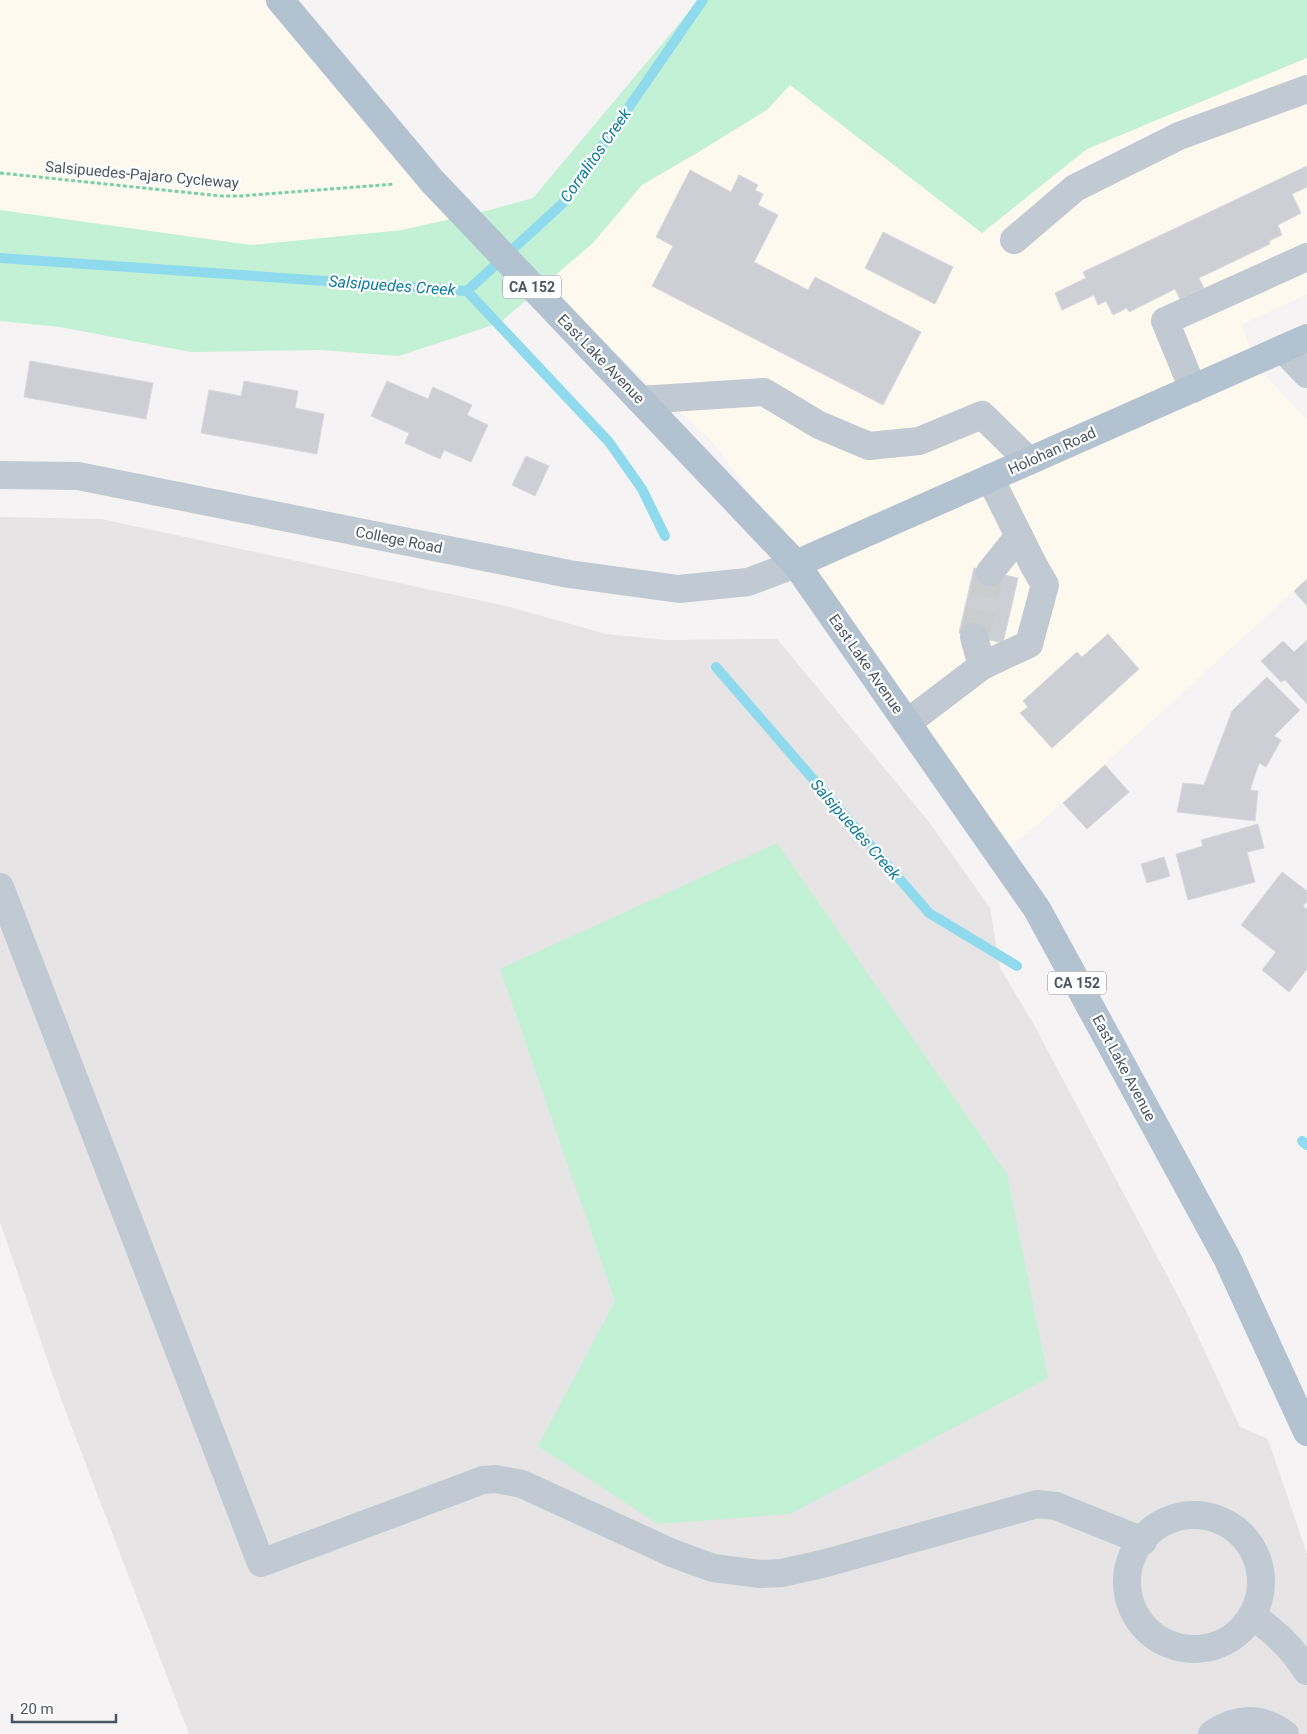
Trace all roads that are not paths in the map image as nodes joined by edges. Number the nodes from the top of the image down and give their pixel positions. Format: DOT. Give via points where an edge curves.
graph roads {
  1 [pos="280,0"];
  2 [pos="1307,89"];
  3 [pos="1014,240"];
  4 [pos="1307,257"];
  5 [pos="1295,343"];
  6 [pos="1307,374"];
  7 [pos="1193,389"];
  8 [pos="640,400"];
  9 [pos="1029,461"];
  10 [pos="0,475"];
  11 [pos="990,478"];
  12 [pos="1019,536"];
  13 [pos="796,564"];
  14 [pos="990,572"];
  15 [pos="974,637"];
  16 [pos="982,666"];
  17 [pos="907,723"];
  18 [pos="0,887"];
  19 [pos="1307,1432"];
  20 [pos="1143,1541"];
  21 [pos="1252,1615"];
  22 [pos="1307,1671"];
  23 [pos="1212,1734"];
  24 [pos="1285,1734"];
  1 -- 8 [label="main road, East Lake Avenue / CA 152" via="432,181"];
  2 -- 3 [label="street" via="1179,136 1075,188"];
  4 -- 7 [label="street" via="1165,321"];
  5 -- 6 [label="street"];
  5 -- 7 [label="main road, Holohan Road"];
  7 -- 9 [label="main road, Holohan Road"];
  8 -- 9 [label="street" via="764,392 819,425 869,446 919,441 982,415"];
  8 -- 13 [label="main road, East Lake Avenue / CA 152"];
  9 -- 11 [label="main road, Holohan Road"];
  10 -- 13 [label="street, College Road" via="78,476 569,574 679,589 748,582"];
  11 -- 12 [label="street"];
  11 -- 13 [label="main road, Holohan Road"];
  12 -- 14 [label="street"];
  12 -- 16 [label="street" via="1045,585 1029,644"];
  13 -- 17 [label="main road, East Lake Avenue / CA 152"];
  15 -- 16 [label="street"];
  16 -- 17 [label="street"];
  17 -- 19 [label="main road, East Lake Avenue / CA 152" via="1038,909 1227,1258"];
  18 -- 20 [label="street" via="261,1563 483,1480 496,1479 522,1484 672,1554 735,1572 782,1573 1037,1504 1056,1506"];
  20 -- 21 [label="street" via="1152,1530 1172,1519 1194,1515 1216,1519 1236,1529 1250,1545 1259,1564 1261,1586"];
  20 -- 21 [label="street" via="1137,1546 1128,1568 1128,1590 1134,1612 1147,1630 1166,1643 1187,1649 1209,1648 1229,1640"];
  21 -- 22 [label="street" via="1283,1640"];
  23 -- 24 [label="street" via="1238,1721 1273,1725"];
}
